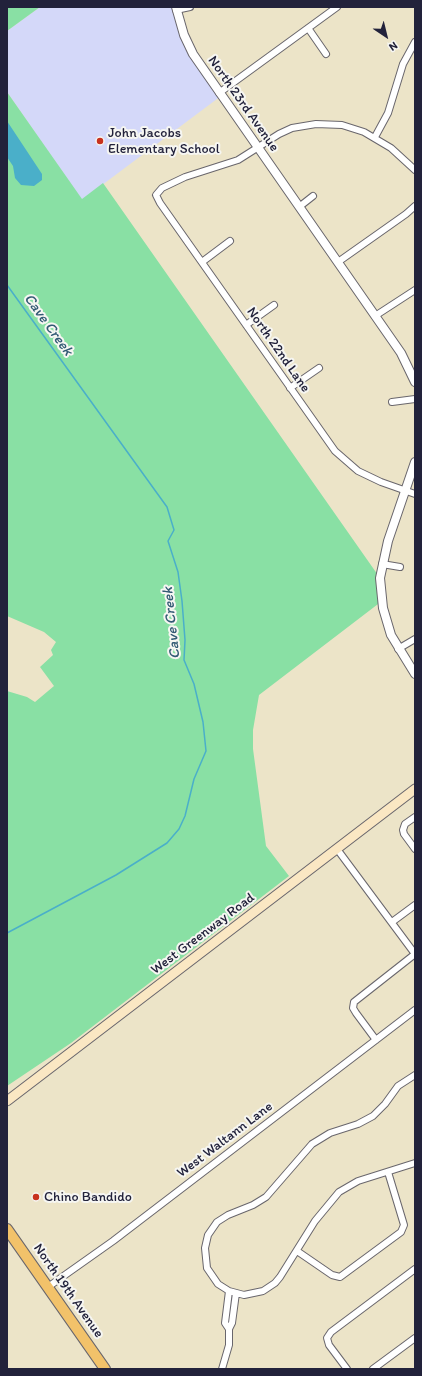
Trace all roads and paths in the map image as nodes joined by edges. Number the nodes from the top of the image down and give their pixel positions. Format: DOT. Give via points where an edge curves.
graph roads {
  1 [pos="190,7"];
  2 [pos="337,7"];
  3 [pos="176,9"];
  4 [pos="308,28"];
  5 [pos="415,42"];
  6 [pos="326,54"];
  7 [pos="219,93"];
  8 [pos="375,137"];
  9 [pos="258,148"];
  10 [pos="415,170"];
  11 [pos="313,196"];
  12 [pos="415,206"];
  13 [pos="299,207"];
  14 [pos="230,242"];
  15 [pos="202,262"];
  16 [pos="338,262"];
  17 [pos="415,290"];
  18 [pos="274,305"];
  19 [pos="375,316"];
  20 [pos="246,325"];
  21 [pos="319,368"];
  22 [pos="412,368"];
  23 [pos="415,382"];
  24 [pos="290,388"];
  25 [pos="415,399"];
  26 [pos="392,402"];
  27 [pos="415,462"];
  28 [pos="405,490"];
  29 [pos="415,494"];
  30 [pos="382,564"];
  31 [pos="400,567"];
  32 [pos="415,639"];
  33 [pos="398,649"];
  34 [pos="415,674"];
  35 [pos="415,789"];
  36 [pos="415,817"];
  37 [pos="337,849"];
  38 [pos="415,849"];
  39 [pos="415,905"];
  40 [pos="392,922"];
  41 [pos="415,954"];
  42 [pos="415,1010"];
  43 [pos="376,1040"];
  44 [pos="415,1075"];
  45 [pos="7,1101"];
  46 [pos="415,1163"];
  47 [pos="388,1172"];
  48 [pos="7,1229"];
  49 [pos="297,1252"];
  50 [pos="415,1269"];
  51 [pos="48,1287"];
  52 [pos="229,1291"];
  53 [pos="236,1293"];
  54 [pos="229,1329"];
  55 [pos="415,1338"];
  56 [pos="106,1369"];
  57 [pos="222,1369"];
  58 [pos="347,1369"];
  59 [pos="373,1369"];
  1 -- 3 [label="street"];
  2 -- 4 [label="street"];
  3 -- 7 [label="street, North 23rd Avenue" via="189,47"];
  4 -- 6 [label="street"];
  4 -- 7 [label="street"];
  5 -- 8 [label="street" via="403,64 388,113"];
  7 -- 9 [label="street, North 23rd Avenue"];
  8 -- 9 [label="street" via="342,125 316,124 286,131"];
  8 -- 10 [label="street"];
  9 -- 13 [label="street, North 23rd Avenue"];
  9 -- 15 [label="street, North 22nd Lane" via="232,163 173,182 156,195"];
  11 -- 13 [label="street"];
  12 -- 16 [label="street"];
  13 -- 16 [label="street, North 23rd Avenue"];
  14 -- 15 [label="street"];
  15 -- 20 [label="street, North 22nd Lane"];
  16 -- 19 [label="street, North 23rd Avenue"];
  17 -- 19 [label="street"];
  18 -- 20 [label="street"];
  19 -- 22 [label="street, North 23rd Avenue"];
  20 -- 24 [label="street, North 22nd Lane"];
  21 -- 24 [label="street"];
  22 -- 23 [label="street, North 23rd Avenue"];
  24 -- 28 [label="street, North 22nd Lane" via="342,459 364,474"];
  25 -- 26 [label="street"];
  27 -- 28 [label="street"];
  28 -- 29 [label="street, North 22nd Lane"];
  28 -- 30 [label="street"];
  30 -- 31 [label="street"];
  30 -- 33 [label="street" via="380,590 383,608 391,636"];
  32 -- 33 [label="street"];
  33 -- 34 [label="street"];
  35 -- 37 [label="main road, West Greenway Road"];
  36 -- 38 [label="street" via="405,824 403,830"];
  37 -- 40 [label="street"];
  37 -- 45 [label="main road, West Greenway Road"];
  39 -- 40 [label="street"];
  40 -- 41 [label="street"];
  41 -- 43 [label="street" via="354,1002 352,1008"];
  42 -- 43 [label="street, West Waltann Lane"];
  43 -- 51 [label="street, West Waltann Lane"];
  44 -- 52 [label="street" via="398,1086 373,1116 330,1133 312,1144 266,1197 228,1215 213,1226 208,1235 205,1257 212,1276 218,1284"];
  46 -- 47 [label="street"];
  47 -- 49 [label="street" via="358,1181 340,1192 324,1209"];
  47 -- 49 [label="street" via="404,1229 340,1277 332,1275"];
  48 -- 51 [label="main road, North 19th Avenue"];
  49 -- 53 [label="street" via="269,1288 253,1294"];
  50 -- 58 [label="street" via="331,1332 327,1338 329,1345"];
  51 -- 56 [label="main road, North 19th Avenue"];
  52 -- 53 [label="street"];
  52 -- 54 [label="street" via="225,1323"];
  53 -- 54 [label="street"];
  54 -- 57 [label="street" via="227,1354"];
  55 -- 59 [label="street"];
}
